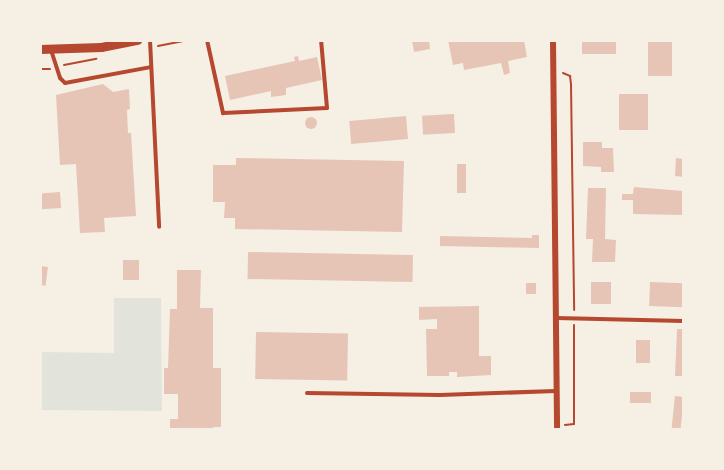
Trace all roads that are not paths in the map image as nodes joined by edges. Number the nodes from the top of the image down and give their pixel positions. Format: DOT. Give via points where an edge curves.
graph roads {
  1 [pos="137,40"];
  2 [pos="150,40"];
  3 [pos="207,40"];
  4 [pos="321,40"];
  5 [pos="553,40"];
  6 [pos="40,49"];
  7 [pos="51,50"];
  8 [pos="152,67"];
  9 [pos="159,227"];
  10 [pos="556,318"];
  11 [pos="684,321"];
  12 [pos="556,391"];
  13 [pos="307,393"];
  14 [pos="560,428"];
  1 -- 7 [label="street"];
  2 -- 8 [label="lane"];
  3 -- 4 [label="lane" via="223,113 327,108"];
  5 -- 10 [label="street"];
  6 -- 7 [label="street"];
  7 -- 8 [label="lane" via="65,83"];
  8 -- 9 [label="lane"];
  10 -- 11 [label="lane"];
  10 -- 12 [label="street"];
  12 -- 13 [label="lane" via="440,395"];
  12 -- 14 [label="street"];
}
